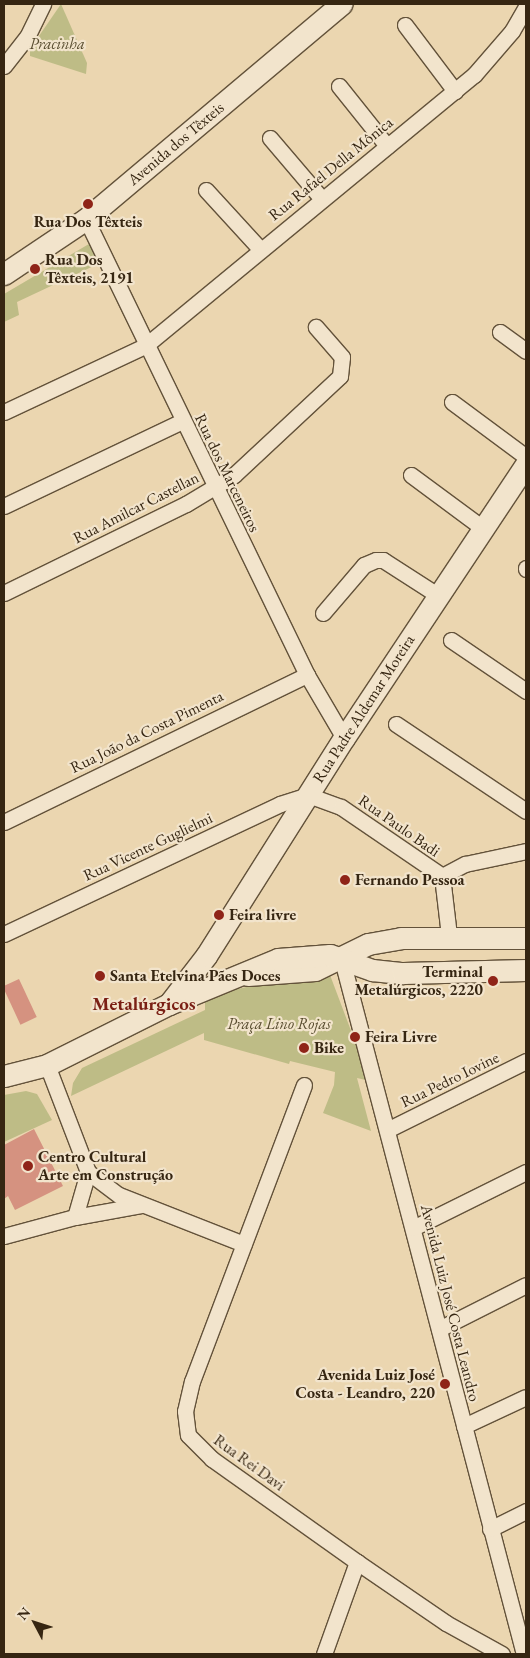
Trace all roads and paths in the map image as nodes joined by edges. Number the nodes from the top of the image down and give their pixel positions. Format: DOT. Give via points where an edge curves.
graph roads {
  1 [pos="43,4"];
  2 [pos="341,4"];
  3 [pos="526,7"];
  4 [pos="405,25"];
  5 [pos="4,66"];
  6 [pos="340,86"];
  7 [pos="455,90"];
  8 [pos="270,138"];
  9 [pos="387,146"];
  10 [pos="206,190"];
  11 [pos="322,200"];
  12 [pos="86,219"];
  13 [pos="261,250"];
  14 [pos="4,274"];
  15 [pos="316,327"];
  16 [pos="500,332"];
  17 [pos="145,346"];
  18 [pos="526,351"];
  19 [pos="452,402"];
  20 [pos="4,412"];
  21 [pos="182,421"];
  22 [pos="526,456"];
  23 [pos="526,464"];
  24 [pos="411,476"];
  25 [pos="215,488"];
  26 [pos="4,506"];
  27 [pos="484,529"];
  28 [pos="4,593"];
  29 [pos="439,596"];
  30 [pos="323,613"];
  31 [pos="451,640"];
  32 [pos="307,675"];
  33 [pos="526,691"];
  34 [pos="396,724"];
  35 [pos="344,738"];
  36 [pos="308,795"];
  37 [pos="526,811"];
  38 [pos="4,822"];
  39 [pos="526,850"];
  40 [pos="442,876"];
  41 [pos="4,934"];
  42 [pos="449,936"];
  43 [pos="400,938"];
  44 [pos="526,938"];
  45 [pos="206,956"];
  46 [pos="342,960"];
  47 [pos="526,970"];
  48 [pos="403,973"];
  49 [pos="206,988"];
  50 [pos="169,1004"];
  51 [pos="526,1061"];
  52 [pos="47,1065"];
  53 [pos="4,1076"];
  54 [pos="304,1085"];
  55 [pos="389,1129"];
  56 [pos="88,1172"];
  57 [pos="526,1172"];
  58 [pos="142,1205"];
  59 [pos="75,1217"];
  60 [pos="413,1228"];
  61 [pos="4,1236"];
  62 [pos="244,1244"];
  63 [pos="526,1285"];
  64 [pos="439,1328"];
  65 [pos="526,1397"];
  66 [pos="464,1426"];
  67 [pos="526,1511"];
  68 [pos="490,1529"];
  69 [pos="358,1562"];
  70 [pos="522,1625"];
  71 [pos="324,1654"];
  72 [pos="502,1654"];
  73 [pos="524,1654"];
  1 -- 5 [label="street" via="27,37"];
  2 -- 12 [label="main road, Avenida dos Têxteis"];
  3 -- 7 [label="street, Rua Rafael Della Mônica" via="512,31"];
  4 -- 7 [label="street"];
  6 -- 9 [label="street"];
  7 -- 9 [label="street, Rua Rafael Della Mônica"];
  8 -- 11 [label="street"];
  9 -- 11 [label="street, Rua Rafael Della Mônica"];
  10 -- 13 [label="street"];
  11 -- 13 [label="street, Rua Rafael Della Mônica"];
  12 -- 14 [label="main road, Avenida dos Têxteis"];
  12 -- 17 [label="street, Rua dos Marceneiros"];
  13 -- 17 [label="street, Rua Rafael Della Mônica"];
  15 -- 25 [label="street, Rua Amilcar Castellan" via="342,358 340,376"];
  16 -- 18 [label="street"];
  17 -- 20 [label="street, Rua Rafael Della Mônica"];
  17 -- 21 [label="street, Rua dos Marceneiros"];
  19 -- 22 [label="street"];
  21 -- 25 [label="street, Rua dos Marceneiros"];
  21 -- 26 [label="street"];
  23 -- 27 [label="main road, Rua Padre Aldemar Moreira"];
  24 -- 27 [label="street"];
  25 -- 28 [label="street, Rua Amilcar Castellan"];
  25 -- 32 [label="street, Rua dos Marceneiros"];
  27 -- 29 [label="main road, Rua Padre Aldemar Moreira"];
  29 -- 30 [label="street" via="383,560 376,560 364,565"];
  29 -- 35 [label="main road, Rua Padre Aldemar Moreira"];
  31 -- 33 [label="street"];
  32 -- 35 [label="street, Rua dos Marceneiros"];
  32 -- 38 [label="street, Rua João da Costa Pimenta"];
  34 -- 37 [label="street"];
  35 -- 36 [label="main road, Rua Padre Aldemar Moreira"];
  36 -- 40 [label="street, Rua Paulo Badi" via="341,807"];
  36 -- 41 [label="street, Rua Vicente Guglielmi" via="280,804"];
  36 -- 45 [label="main road, Rua Padre Aldemar Moreira"];
  39 -- 40 [label="street" via="465,864"];
  40 -- 42 [label="street, Rua Paulo Badi"];
  42 -- 43 [label="main road"];
  42 -- 44 [label="main road"];
  43 -- 46 [label="main road" via="368,944"];
  43 -- 48 [label="main road" via="393,956"];
  45 -- 49 [label="main road"];
  45 -- 50 [label="main road, Rua Padre Aldemar Moreira"];
  46 -- 48 [label="main road" via="372,970"];
  46 -- 49 [label="main road" via="315,970 242,975"];
  46 -- 55 [label="street, Avenida Luiz José Costa Leandro"];
  47 -- 48 [label="main road"];
  49 -- 50 [label="main road"];
  50 -- 52 [label="main road"];
  51 -- 55 [label="street, Rua Pedro Iovine"];
  52 -- 53 [label="main road"];
  52 -- 56 [label="street"];
  54 -- 62 [label="street, Rua Rei Davi"];
  55 -- 60 [label="street, Avenida Luiz José Costa Leandro"];
  56 -- 58 [label="street" via="119,1195"];
  56 -- 59 [label="street"];
  57 -- 60 [label="street"];
  58 -- 59 [label="street"];
  58 -- 62 [label="street"];
  59 -- 61 [label="street"];
  60 -- 64 [label="street, Avenida Luiz José Costa Leandro"];
  62 -- 69 [label="street, Rua Rei Davi" via="192,1381 185,1411 188,1436 212,1459"];
  63 -- 64 [label="street"];
  64 -- 66 [label="street, Avenida Luiz José Costa Leandro"];
  65 -- 66 [label="street"];
  66 -- 68 [label="street, Avenida Luiz José Costa Leandro"];
  67 -- 68 [label="street"];
  68 -- 70 [label="street, Avenida Luiz José Costa Leandro"];
  69 -- 71 [label="street"];
  69 -- 72 [label="street, Rua Rei Davi" via="446,1623"];
  70 -- 73 [label="street, Avenida Luiz José Costa Leandro"];
}
